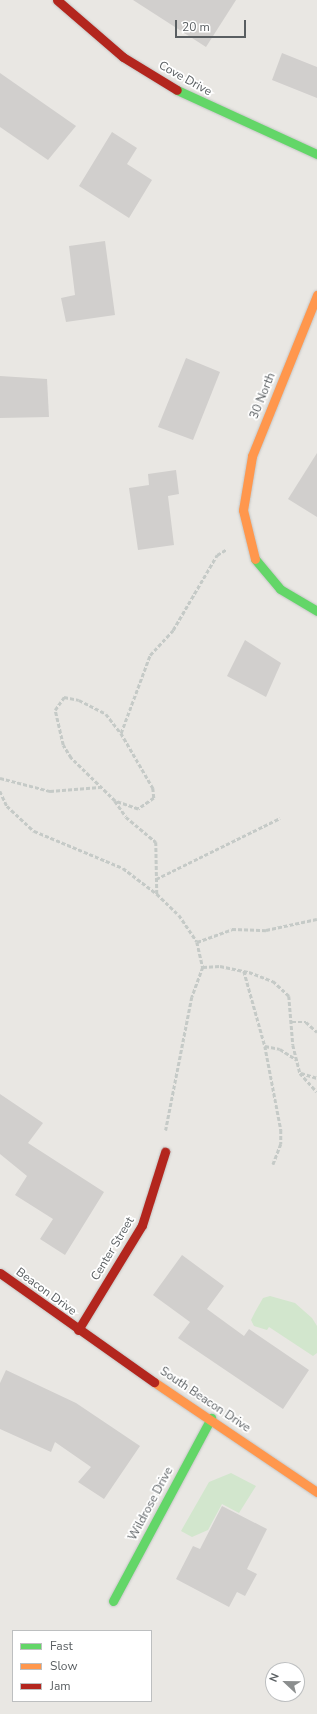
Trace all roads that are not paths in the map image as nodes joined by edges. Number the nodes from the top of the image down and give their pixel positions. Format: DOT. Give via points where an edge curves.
graph roads {
  1 [pos="57,0"];
  2 [pos="317,154"];
  3 [pos="317,295"];
  4 [pos="317,611"];
  5 [pos="165,1152"];
  6 [pos="0,1272"];
  7 [pos="78,1330"];
  8 [pos="211,1418"];
  9 [pos="317,1492"];
  10 [pos="113,1602"];
  1 -- 2 [label="street, Cove Drive" via="123,57 197,102"];
  3 -- 4 [label="street, 30 North" via="252,456 243,510 252,556 280,589"];
  5 -- 7 [label="street, Center Street" via="142,1225"];
  6 -- 7 [label="street, Beacon Drive"];
  7 -- 8 [label="street, South Beacon Drive"];
  8 -- 9 [label="street, South Beacon Drive"];
  8 -- 10 [label="street, Wildrose Drive"];
}
